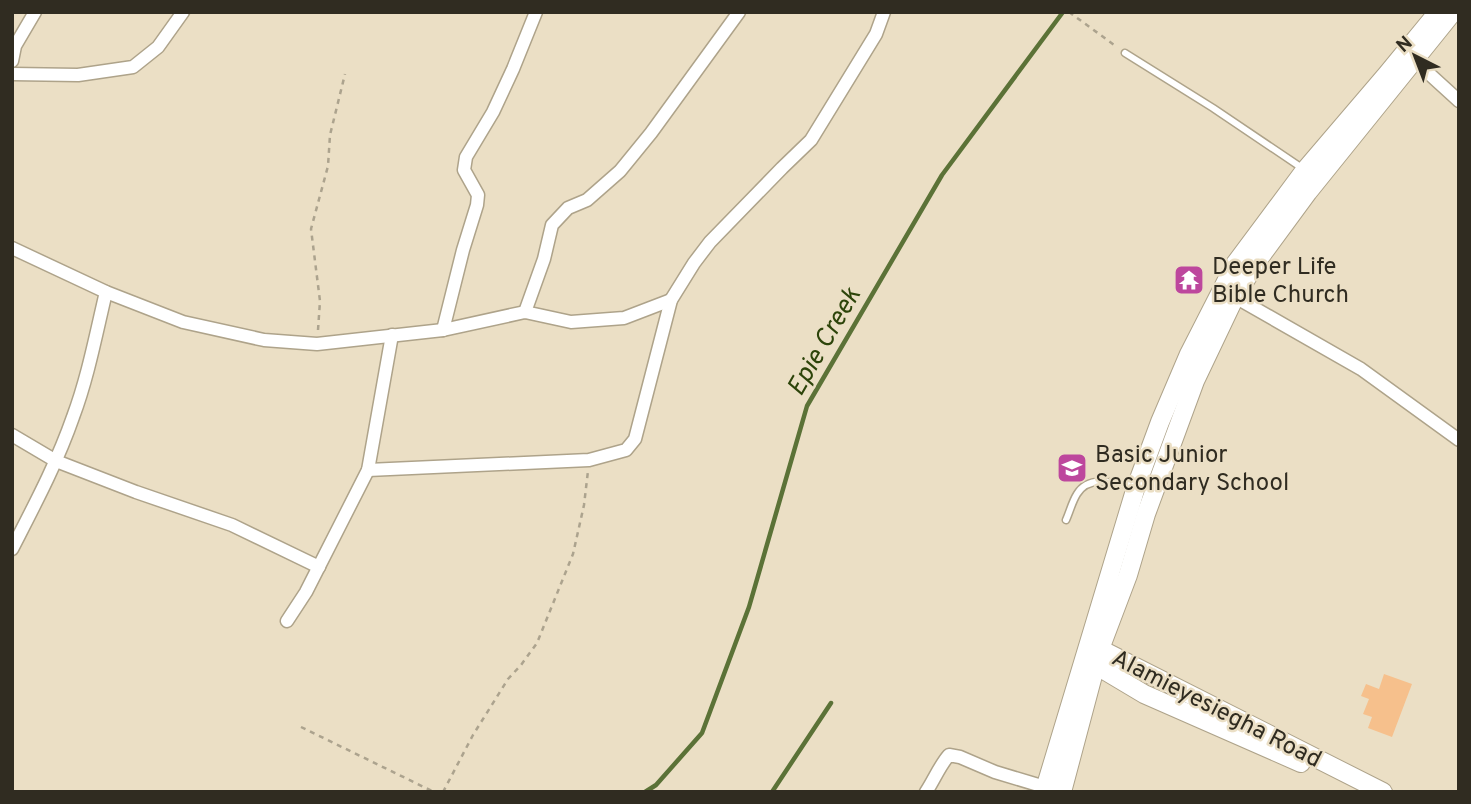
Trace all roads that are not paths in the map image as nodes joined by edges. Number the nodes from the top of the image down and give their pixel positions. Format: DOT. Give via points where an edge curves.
graph roads {
  1 [pos="35,12"];
  2 [pos="183,12"];
  3 [pos="536,12"];
  4 [pos="739,12"];
  5 [pos="884,12"];
  6 [pos="1438,12"];
  7 [pos="1453,12"];
  8 [pos="13,46"];
  9 [pos="1125,53"];
  10 [pos="1415,60"];
  11 [pos="12,61"];
  12 [pos="12,74"];
  13 [pos="1459,101"];
  14 [pos="1305,170"];
  15 [pos="12,248"];
  16 [pos="106,292"];
  17 [pos="1235,297"];
  18 [pos="671,300"];
  19 [pos="525,312"];
  20 [pos="443,330"];
  21 [pos="392,335"];
  22 [pos="12,435"];
  23 [pos="1459,440"];
  24 [pos="56,461"];
  25 [pos="368,470"];
  26 [pos="1136,487"];
  27 [pos="1066,520"];
  28 [pos="12,549"];
  29 [pos="319,567"];
  30 [pos="287,621"];
  31 [pos="1092,654"];
  32 [pos="1050,790"];
  33 [pos="926,792"];
  34 [pos="1360,792"];
  35 [pos="1383,792"];
  1 -- 8 [label="street"];
  2 -- 12 [label="street" via="158,47 132,67 78,75"];
  3 -- 20 [label="street" via="493,112 466,157 464,170 478,195 477,205"];
  4 -- 19 [label="street" via="620,172 587,200 568,208 552,225"];
  5 -- 18 [label="street" via="877,34 811,140 710,242"];
  6 -- 14 [label="main road"];
  7 -- 10 [label="main road"];
  8 -- 11 [label="street"];
  9 -- 14 [label="lane"];
  10 -- 13 [label="street"];
  10 -- 17 [label="main road" via="1308,192"];
  14 -- 26 [label="main road" via="1235,264 1188,354"];
  15 -- 16 [label="street"];
  16 -- 21 [label="street" via="183,322 264,340 317,344"];
  16 -- 24 [label="street" via="87,375"];
  17 -- 23 [label="street" via="1361,369"];
  17 -- 31 [label="main road" via="1195,381 1128,575"];
  18 -- 19 [label="street" via="624,318 571,322"];
  18 -- 25 [label="street" via="635,439 626,450 590,460"];
  19 -- 20 [label="street"];
  20 -- 21 [label="street"];
  21 -- 25 [label="street"];
  22 -- 24 [label="street"];
  24 -- 28 [label="street"];
  24 -- 29 [label="street" via="232,525"];
  25 -- 29 [label="street"];
  26 -- 27 [label="lane" via="1104,481 1087,484 1075,496"];
  26 -- 31 [label="main road"];
  29 -- 30 [label="street"];
  31 -- 32 [label="main road"];
  31 -- 34 [label="main road, Alamieyesiegha Road" via="1144,694"];
  31 -- 35 [label="main road, Alamieyesiegha Road"];
  32 -- 33 [label="street" via="949,755"];
}
